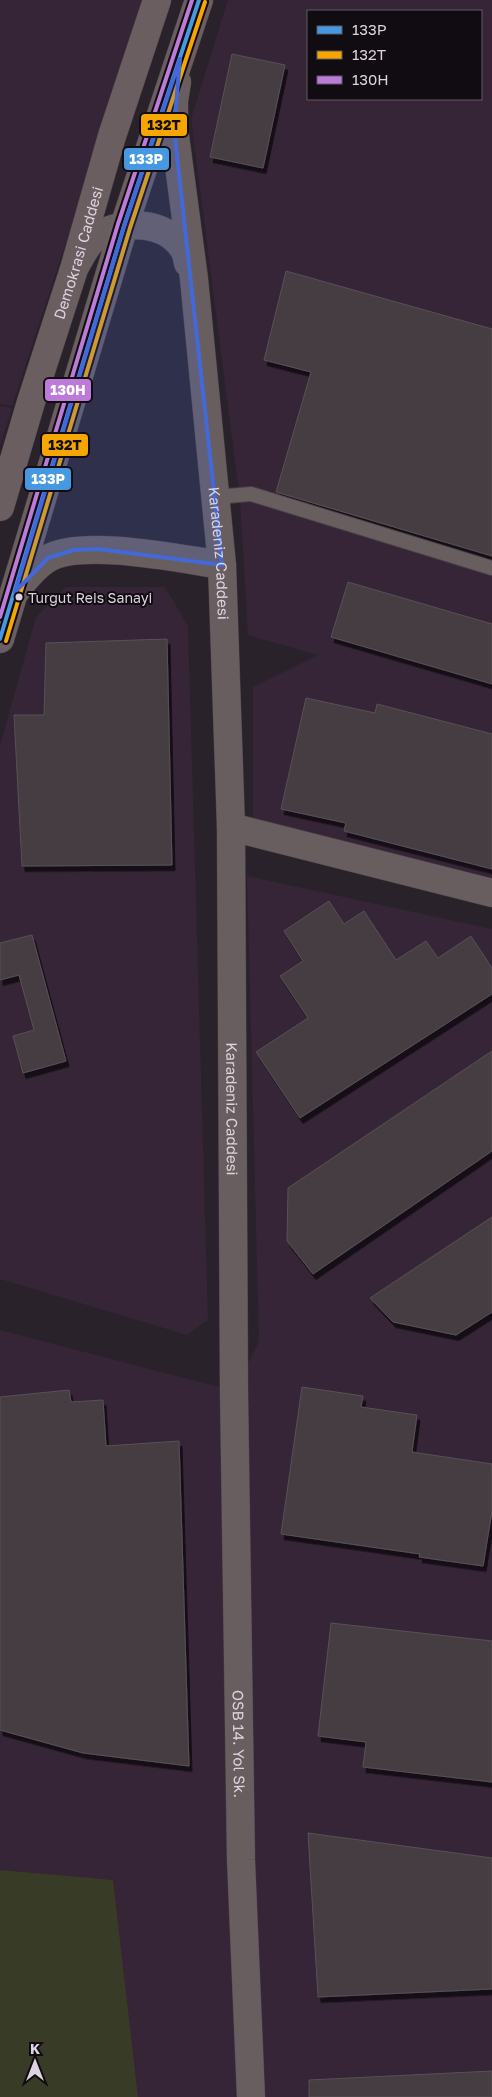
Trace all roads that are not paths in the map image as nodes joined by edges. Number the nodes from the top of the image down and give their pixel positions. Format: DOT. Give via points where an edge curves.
graph roads {
  1 [pos="157,0"];
  2 [pos="199,0"];
  3 [pos="180,59"];
  4 [pos="124,226"];
  5 [pos="74,269"];
  6 [pos="194,279"];
  7 [pos="216,497"];
  8 [pos="0,507"];
  9 [pos="222,565"];
  10 [pos="492,568"];
  11 [pos="14,592"];
  12 [pos="0,639"];
  13 [pos="231,827"];
  14 [pos="492,893"];
  15 [pos="234,1392"];
  16 [pos="251,2097"];
  1 -- 5 [label="main road, Demokrasi Caddesi" via="112,136"];
  2 -- 3 [label="main road"];
  3 -- 4 [label="main road"];
  3 -- 6 [label="street, Karadeniz Caddesi" via="174,128"];
  4 -- 5 [label="street, Karadeniz Caddesi" via="95,238"];
  4 -- 6 [label="street, Karadeniz Caddesi" via="158,228 172,237 184,249"];
  4 -- 11 [label="main road"];
  5 -- 8 [label="main road, Demokrasi Caddesi"];
  6 -- 7 [label="street, Karadeniz Caddesi"];
  7 -- 9 [label="street, Karadeniz Caddesi"];
  7 -- 10 [label="lane" via="251,494"];
  9 -- 11 [label="street" via="98,549 74,550 48,558 32,570"];
  9 -- 13 [label="street, Karadeniz Caddesi"];
  11 -- 12 [label="main road"];
  13 -- 14 [label="street"];
  13 -- 15 [label="street, Karadeniz Caddesi"];
  15 -- 16 [label="street, OSB 14. Yol Sk." via="241,1860"];
}
